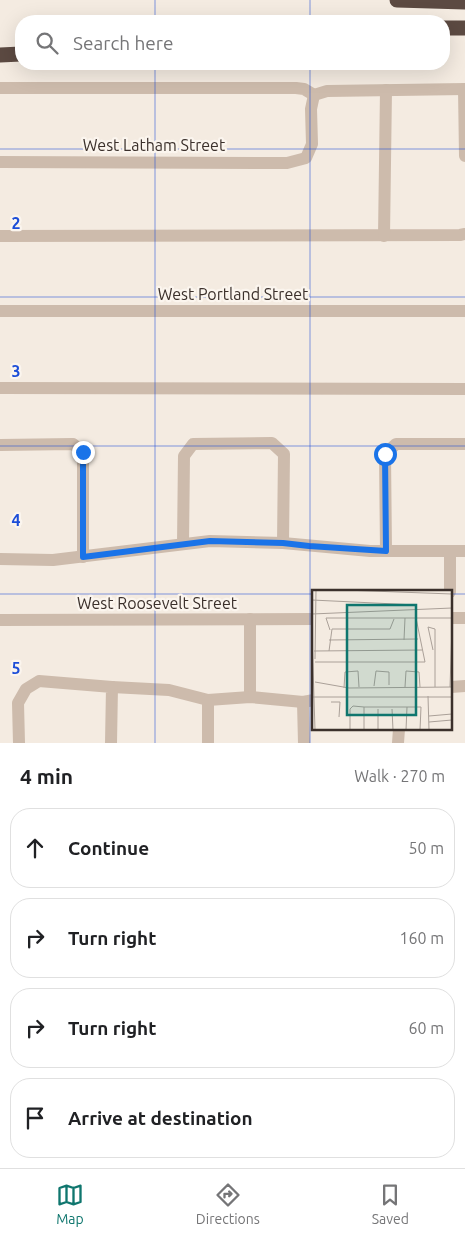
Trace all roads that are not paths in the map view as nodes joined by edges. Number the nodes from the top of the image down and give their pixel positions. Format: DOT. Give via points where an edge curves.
graph roads {
  1 [pos="397,0"];
  2 [pos="465,2"];
  3 [pos="450,28"];
  4 [pos="465,28"];
  5 [pos="15,54"];
  6 [pos="0,55"];
  7 [pos="0,88"];
  8 [pos="464,89"];
  9 [pos="386,90"];
  10 [pos="314,95"];
  11 [pos="465,156"];
  12 [pos="0,162"];
  13 [pos="465,234"];
  14 [pos="0,236"];
  15 [pos="384,236"];
  16 [pos="0,311"];
  17 [pos="465,311"];
  18 [pos="0,388"];
  19 [pos="465,389"];
  20 [pos="465,444"];
  21 [pos="0,445"];
  22 [pos="283,543"];
  23 [pos="183,544"];
  24 [pos="386,551"];
  25 [pos="450,551"];
  26 [pos="465,551"];
  27 [pos="83,557"];
  28 [pos="0,559"];
  29 [pos="450,590"];
  30 [pos="452,618"];
  31 [pos="465,618"];
  32 [pos="250,619"];
  33 [pos="312,619"];
  34 [pos="0,620"];
  35 [pos="465,686"];
  36 [pos="112,687"];
  37 [pos="452,687"];
  38 [pos="250,696"];
  39 [pos="208,700"];
  40 [pos="308,701"];
  41 [pos="398,730"];
  42 [pos="19,743"];
  43 [pos="112,743"];
  44 [pos="208,743"];
  45 [pos="304,743"];
  46 [pos="398,743"];
  1 -- 2 [label="highway"];
  3 -- 4 [label="highway"];
  5 -- 6 [label="highway"];
  7 -- 10 [label="street" via="296,88"];
  8 -- 9 [label="street"];
  8 -- 11 [label="street"];
  9 -- 10 [label="street" via="326,91"];
  9 -- 15 [label="street"];
  10 -- 12 [label="street, West Latham Street" via="312,144 306,158 287,163"];
  13 -- 15 [label="street"];
  14 -- 15 [label="street"];
  16 -- 17 [label="street, West Portland Street"];
  18 -- 19 [label="street"];
  20 -- 24 [label="street" via="396,444 385,454"];
  21 -- 27 [label="street" via="73,444 83,452"];
  22 -- 23 [label="street" via="210,541"];
  22 -- 23 [label="street" via="284,454 272,443 193,444 184,456"];
  22 -- 24 [label="street"];
  23 -- 27 [label="street"];
  24 -- 25 [label="street"];
  25 -- 26 [label="street"];
  25 -- 29 [label="street"];
  27 -- 28 [label="street"];
  30 -- 31 [label="street"];
  32 -- 33 [label="street, West Roosevelt Street"];
  32 -- 34 [label="street, West Roosevelt Street"];
  32 -- 38 [label="street"];
  35 -- 37 [label="street"];
  36 -- 39 [label="street" via="169,690"];
  36 -- 42 [label="street" via="39,681 26,689 18,703"];
  36 -- 43 [label="street"];
  38 -- 39 [label="street"];
  38 -- 40 [label="street"];
  39 -- 44 [label="street"];
  40 -- 45 [label="street"];
  41 -- 46 [label="street"];
}
